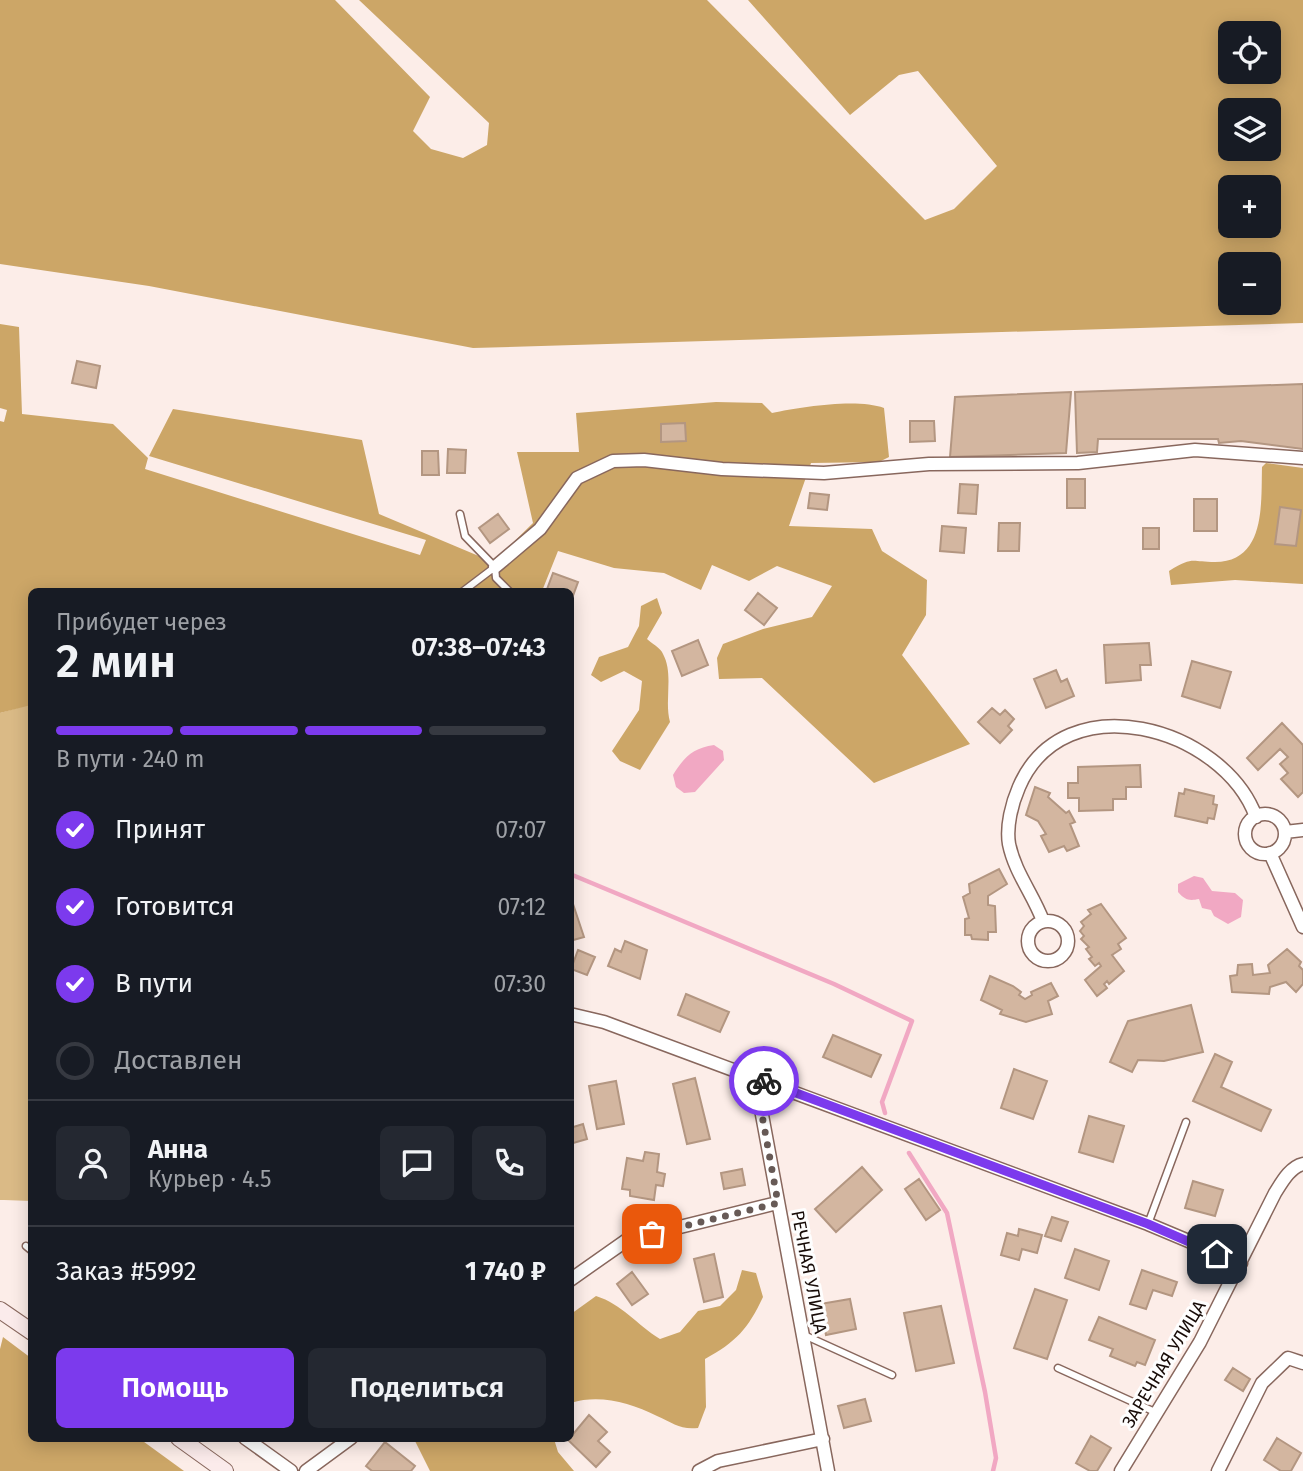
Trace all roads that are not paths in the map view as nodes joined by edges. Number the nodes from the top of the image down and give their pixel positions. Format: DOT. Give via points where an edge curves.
graph roads {
  1 [pos="1303,458"];
  2 [pos="460,514"];
  3 [pos="495,567"];
  4 [pos="466,588"];
  5 [pos="506,588"];
  6 [pos="1256,817"];
  7 [pos="1303,830"];
  8 [pos="1285,832"];
  9 [pos="1270,853"];
  10 [pos="1043,921"];
  11 [pos="1303,927"];
  12 [pos="574,1015"];
  13 [pos="762,1080"];
  14 [pos="1186,1122"];
  15 [pos="1300,1164"];
  16 [pos="778,1203"];
  17 [pos="1148,1224"];
  18 [pos="1241,1263"];
  19 [pos="574,1277"];
  20 [pos="0,1310"];
  21 [pos="28,1329"];
  22 [pos="804,1335"];
  23 [pos="1303,1363"];
  24 [pos="1058,1368"];
  25 [pos="892,1375"];
  26 [pos="1155,1412"];
  27 [pos="823,1439"];
  28 [pos="185,1442"];
  29 [pos="251,1442"];
  30 [pos="346,1442"];
  31 [pos="225,1471"];
  32 [pos="291,1471"];
  33 [pos="306,1471"];
  34 [pos="699,1471"];
  35 [pos="828,1471"];
  36 [pos="1121,1471"];
  37 [pos="1218,1471"];
  1 -- 3 [label="street" via="1195,450 1078,463 929,464 824,473 613,461 578,478 540,529"];
  2 -- 3 [label="lane" via="465,536"];
  3 -- 4 [label="lane"];
  3 -- 5 [label="lane" via="496,578"];
  6 -- 8 [label="street" via="1273,816"];
  6 -- 9 [label="street" via="1245,836 1257,852"];
  6 -- 10 [label="street" via="1251,801 1230,774 1174,738 1130,726 1105,725 1058,742 1036,758 1023,777 1010,822 1009,842 1021,882"];
  7 -- 8 [label="street"];
  8 -- 9 [label="street" via="1283,842"];
  9 -- 11 [label="street"];
  12 -- 13 [label="street"];
  13 -- 16 [label="street, РЕЧНАЯ УЛИЦА" via="760,1104"];
  13 -- 17 [label="street"];
  14 -- 17 [label="lane"];
  15 -- 18 [label="street, ЗАРЕЧНАЯ УЛИЦА" via="1275,1193"];
  16 -- 19 [label="street" via="627,1240"];
  16 -- 22 [label="street, РЕЧНАЯ УЛИЦА"];
  17 -- 18 [label="street"];
  18 -- 26 [label="street, ЗАРЕЧНАЯ УЛИЦА" via="1200,1342"];
  20 -- 21 [label="main road"];
  22 -- 25 [label="lane"];
  22 -- 27 [label="street, РЕЧНАЯ УЛИЦА"];
  23 -- 37 [label="street" via="1288,1358 1262,1383"];
  24 -- 26 [label="lane"];
  26 -- 36 [label="street, ЗАРЕЧНАЯ УЛИЦА"];
  27 -- 34 [label="street" via="718,1461"];
  27 -- 35 [label="street, РЕЧНАЯ УЛИЦА"];
  28 -- 31 [label="main road"];
  29 -- 32 [label="street"];
  30 -- 33 [label="street"];
}
